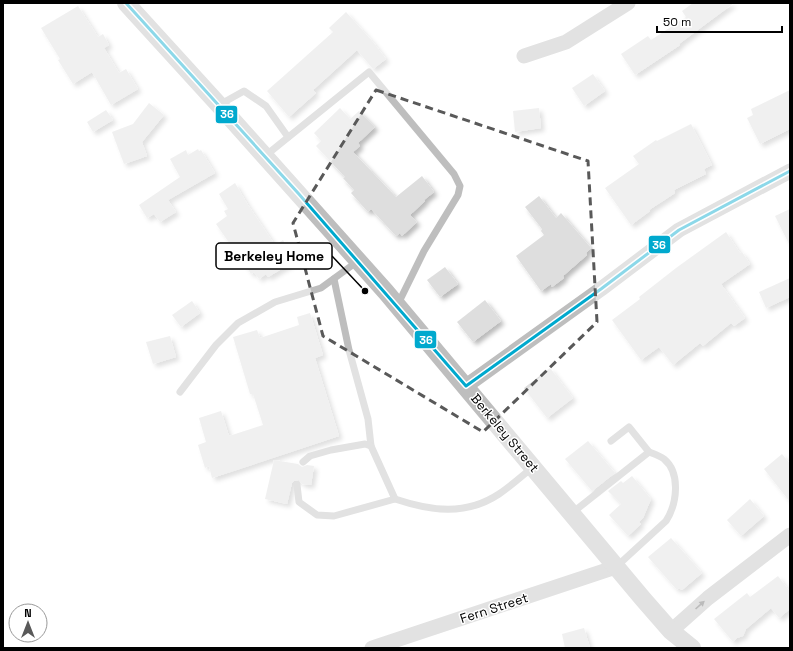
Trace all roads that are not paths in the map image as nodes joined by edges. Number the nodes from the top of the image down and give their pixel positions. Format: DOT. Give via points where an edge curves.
graph roads {
  1 [pos="126,3"];
  2 [pos="628,3"];
  3 [pos="524,56"];
  4 [pos="219,104"];
  5 [pos="288,137"];
  6 [pos="264,156"];
  7 [pos="790,170"];
  8 [pos="358,261"];
  9 [pos="334,279"];
  10 [pos="397,305"];
  11 [pos="466,386"];
  12 [pos="180,392"];
  13 [pos="612,441"];
  14 [pos="371,446"];
  15 [pos="649,452"];
  16 [pos="303,462"];
  17 [pos="533,467"];
  18 [pos="297,485"];
  19 [pos="395,499"];
  20 [pos="572,513"];
  21 [pos="790,535"];
  22 [pos="616,567"];
  23 [pos="671,632"];
  24 [pos="372,648"];
  25 [pos="692,648"];
  1 -- 4 [label="street, Berkeley Street"];
  2 -- 3 [label="street" via="566,42"];
  4 -- 5 [label="lane" via="244,91 266,106"];
  4 -- 6 [label="street, Berkeley Street"];
  5 -- 6 [label="lane"];
  5 -- 10 [label="lane" via="368,72 454,174 460,186 458,195 424,251"];
  6 -- 8 [label="street, Berkeley Street"];
  7 -- 11 [label="street" via="679,230"];
  8 -- 9 [label="lane"];
  8 -- 10 [label="street, Berkeley Street"];
  9 -- 12 [label="lane" via="321,288 275,302 238,322 216,345"];
  9 -- 14 [label="lane" via="349,350 368,419"];
  10 -- 11 [label="street, Berkeley Street"];
  11 -- 17 [label="street, Berkeley Street"];
  13 -- 15 [label="lane" via="629,427"];
  14 -- 16 [label="lane" via="365,444 331,450 310,456"];
  14 -- 19 [label="lane"];
  15 -- 20 [label="lane"];
  15 -- 22 [label="lane" via="663,459 675,477 672,512 666,521"];
  17 -- 19 [label="lane" via="498,494 480,503 461,508 442,510 418,507"];
  17 -- 20 [label="street, Berkeley Street"];
  18 -- 19 [label="lane" via="299,502 317,515 334,516"];
  20 -- 22 [label="street, Berkeley Street"];
  23 -- 21 [label="street, one-way" via="708,598"];
  22 -- 23 [label="street, Berkeley Street"];
  22 -- 24 [label="street, Fern Street"];
  23 -- 25 [label="street, Berkeley Street"];
}
